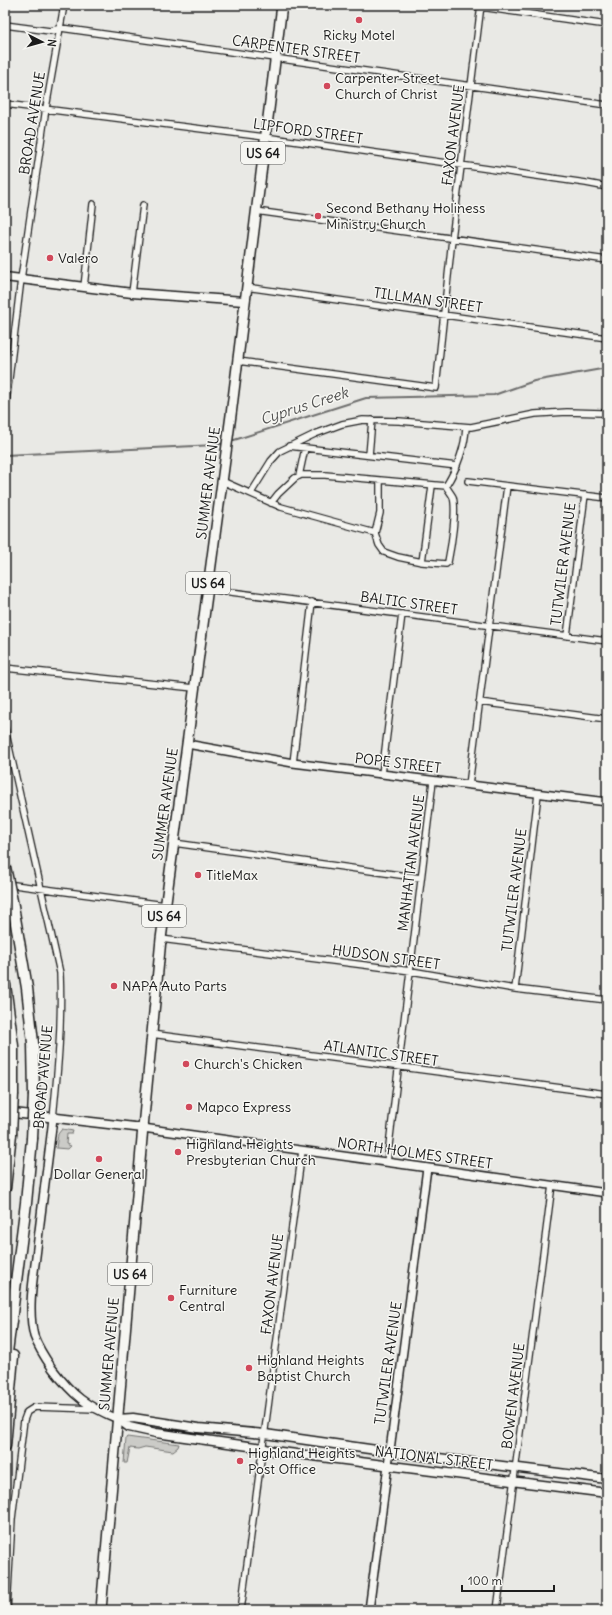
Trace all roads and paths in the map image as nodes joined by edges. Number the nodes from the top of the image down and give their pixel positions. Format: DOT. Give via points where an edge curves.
graph roads {
  1 [pos="64,5"];
  2 [pos="282,5"];
  3 [pos="467,5"];
  4 [pos="481,6"];
  5 [pos="5,25"];
  6 [pos="607,25"];
  7 [pos="61,28"];
  8 [pos="275,58"];
  9 [pos="472,86"];
  10 [pos="5,104"];
  11 [pos="607,105"];
  12 [pos="46,108"];
  13 [pos="265,137"];
  14 [pos="462,165"];
  15 [pos="607,187"];
  16 [pos="93,204"];
  17 [pos="143,205"];
  18 [pos="256,211"];
  19 [pos="452,239"];
  20 [pos="607,260"];
  21 [pos="5,277"];
  22 [pos="21,279"];
  23 [pos="84,288"];
  24 [pos="246,288"];
  25 [pos="132,293"];
  26 [pos="244,302"];
  27 [pos="444,315"];
  28 [pos="607,338"];
  29 [pos="238,361"];
  30 [pos="5,412"];
  31 [pos="603,413"];
  32 [pos="372,420"];
  33 [pos="466,427"];
  34 [pos="289,446"];
  35 [pos="305,448"];
  36 [pos="369,456"];
  37 [pos="457,466"];
  38 [pos="299,476"];
  39 [pos="380,480"];
  40 [pos="222,481"];
  41 [pos="468,481"];
  42 [pos="432,486"];
  43 [pos="446,486"];
  44 [pos="506,486"];
  45 [pos="251,493"];
  46 [pos="585,495"];
  47 [pos="607,498"];
  48 [pos="271,503"];
  49 [pos="375,533"];
  50 [pos="422,562"];
  51 [pos="208,589"];
  52 [pos="312,602"];
  53 [pos="402,614"];
  54 [pos="488,626"];
  55 [pos="567,636"];
  56 [pos="607,641"];
  57 [pos="5,668"];
  58 [pos="194,688"];
  59 [pos="479,702"];
  60 [pos="607,719"];
  61 [pos="5,729"];
  62 [pos="187,744"];
  63 [pos="293,763"];
  64 [pos="382,774"];
  65 [pos="433,781"];
  66 [pos="469,785"];
  67 [pos="538,794"];
  68 [pos="607,802"];
  69 [pos="174,843"];
  70 [pos="5,867"];
  71 [pos="421,878"];
  72 [pos="5,883"];
  73 [pos="42,888"];
  74 [pos="165,905"];
  75 [pos="161,939"];
  76 [pos="411,971"];
  77 [pos="5,985"];
  78 [pos="515,989"];
  79 [pos="607,1000"];
  80 [pos="151,1034"];
  81 [pos="399,1068"];
  82 [pos="607,1094"];
  83 [pos="5,1112"];
  84 [pos="53,1118"];
  85 [pos="143,1128"];
  86 [pos="302,1151"];
  87 [pos="388,1162"];
  88 [pos="427,1168"];
  89 [pos="552,1186"];
  90 [pos="5,1188"];
  91 [pos="607,1193"];
  92 [pos="18,1274"];
  93 [pos="5,1368"];
  94 [pos="95,1409"];
  95 [pos="118,1419"];
  96 [pos="265,1434"];
  97 [pos="5,1446"];
  98 [pos="263,1448"];
  99 [pos="390,1452"];
  100 [pos="388,1465"];
  101 [pos="516,1468"];
  102 [pos="607,1479"];
  103 [pos="514,1481"];
  104 [pos="607,1493"];
  105 [pos="7,1610"];
  106 [pos="101,1610"];
  107 [pos="241,1610"];
  108 [pos="369,1610"];
  109 [pos="497,1610"];
  1 -- 7 [label="street, BROAD AVENUE"];
  2 -- 8 [label="main road, SUMMER AVENUE / US 64"];
  3 -- 4 [label="street"];
  4 -- 6 [label="street"];
  4 -- 9 [label="street, FAXON AVENUE"];
  5 -- 7 [label="street, CARPENTER STREET" via="50,31"];
  7 -- 8 [label="street, CARPENTER STREET"];
  7 -- 12 [label="street, BROAD AVENUE"];
  8 -- 9 [label="street, CARPENTER STREET"];
  8 -- 13 [label="main road, SUMMER AVENUE / US 64"];
  9 -- 11 [label="street, CARPENTER STREET"];
  9 -- 14 [label="street, FAXON AVENUE"];
  10 -- 12 [label="street, LIPFORD STREET"];
  12 -- 13 [label="street, LIPFORD STREET"];
  12 -- 22 [label="street, BROAD AVENUE"];
  13 -- 14 [label="street, LIPFORD STREET"];
  13 -- 18 [label="main road, SUMMER AVENUE / US 64"];
  14 -- 15 [label="street, LIPFORD STREET"];
  14 -- 19 [label="street, FAXON AVENUE"];
  16 -- 23 [label="street"];
  17 -- 25 [label="street"];
  18 -- 19 [label="street"];
  18 -- 24 [label="main road, SUMMER AVENUE / US 64"];
  19 -- 20 [label="street"];
  19 -- 27 [label="street, FAXON AVENUE"];
  21 -- 22 [label="main road"];
  22 -- 23 [label="main road"];
  22 -- 30 [label="street, BROAD AVENUE"];
  23 -- 25 [label="main road"];
  24 -- 26 [label="main road, SUMMER AVENUE / US 64"];
  24 -- 27 [label="street, TILLMAN STREET"];
  25 -- 26 [label="main road"];
  26 -- 29 [label="main road, SUMMER AVENUE / US 64"];
  27 -- 28 [label="street, TILLMAN STREET"];
  27 -- 29 [label="street, FAXON AVENUE" via="436,388"];
  29 -- 40 [label="main road, SUMMER AVENUE / US 64"];
  31 -- 33 [label="street" via="535,414"];
  32 -- 33 [label="street"];
  32 -- 34 [label="street" via="342,424"];
  32 -- 36 [label="street"];
  33 -- 37 [label="street" via="465,441"];
  34 -- 35 [label="street"];
  34 -- 45 [label="street" via="271,461"];
  35 -- 36 [label="street"];
  35 -- 38 [label="street"];
  36 -- 37 [label="street"];
  37 -- 43 [label="street"];
  38 -- 39 [label="street" via="325,475"];
  38 -- 48 [label="street"];
  39 -- 42 [label="street"];
  39 -- 49 [label="street" via="380,513"];
  40 -- 45 [label="street"];
  40 -- 51 [label="main road, SUMMER AVENUE / US 64"];
  41 -- 44 [label="street"];
  42 -- 43 [label="street"];
  42 -- 50 [label="street"];
  43 -- 50 [label="street" via="454,505 448,562"];
  44 -- 46 [label="street"];
  44 -- 54 [label="street"];
  45 -- 48 [label="street"];
  46 -- 47 [label="street"];
  46 -- 55 [label="street, TUTWILER AVENUE"];
  48 -- 49 [label="street"];
  49 -- 50 [label="street" via="384,552"];
  51 -- 52 [label="street, BALTIC STREET"];
  51 -- 58 [label="main road, SUMMER AVENUE / US 64"];
  52 -- 53 [label="street, BALTIC STREET"];
  52 -- 63 [label="street"];
  53 -- 54 [label="street, BALTIC STREET"];
  53 -- 64 [label="street"];
  54 -- 55 [label="street, BALTIC STREET"];
  54 -- 59 [label="street"];
  55 -- 56 [label="street, BALTIC STREET"];
  57 -- 58 [label="street"];
  58 -- 62 [label="main road, SUMMER AVENUE / US 64"];
  59 -- 60 [label="street"];
  59 -- 66 [label="street"];
  61 -- 73 [label="street, BROAD AVENUE"];
  62 -- 63 [label="street, POPE STREET"];
  62 -- 69 [label="main road, SUMMER AVENUE / US 64"];
  63 -- 64 [label="street, POPE STREET"];
  64 -- 65 [label="street, POPE STREET"];
  65 -- 66 [label="street, POPE STREET"];
  65 -- 71 [label="street, MANHATTAN AVENUE"];
  66 -- 67 [label="street, POPE STREET"];
  67 -- 68 [label="street, POPE STREET"];
  67 -- 78 [label="street, TUTWILER AVENUE"];
  69 -- 71 [label="street"];
  69 -- 74 [label="main road, SUMMER AVENUE / US 64"];
  70 -- 92 [label="highway, bridge" via="27,988 33,1043 32,1139"];
  71 -- 76 [label="street, MANHATTAN AVENUE"];
  72 -- 73 [label="street"];
  73 -- 74 [label="street"];
  73 -- 84 [label="street, BROAD AVENUE" via="60,973 62,1008"];
  74 -- 75 [label="main road, SUMMER AVENUE / US 64"];
  75 -- 76 [label="street, HUDSON STREET"];
  75 -- 80 [label="main road, SUMMER AVENUE / US 64"];
  76 -- 78 [label="street, HUDSON STREET"];
  76 -- 81 [label="street, MANHATTAN AVENUE"];
  77 -- 90 [label="highway, bridge" via="13,1046 11,1134"];
  78 -- 79 [label="street, HUDSON STREET"];
  80 -- 81 [label="street, ATLANTIC STREET"];
  80 -- 85 [label="main road, SUMMER AVENUE / US 64"];
  81 -- 82 [label="street, ATLANTIC STREET"];
  81 -- 87 [label="street, MANHATTAN AVENUE"];
  83 -- 84 [label="main road, NORTH HOLMES STREET"];
  84 -- 85 [label="main road, NORTH HOLMES STREET"];
  84 -- 94 [label="street, BROAD AVENUE" via="34,1276 31,1312 33,1329 39,1348 66,1387"];
  85 -- 86 [label="street, NORTH HOLMES STREET"];
  85 -- 95 [label="main road, SUMMER AVENUE / US 64"];
  86 -- 87 [label="street, NORTH HOLMES STREET"];
  86 -- 96 [label="street, FAXON AVENUE"];
  87 -- 88 [label="street, NORTH HOLMES STREET"];
  88 -- 89 [label="street, NORTH HOLMES STREET"];
  88 -- 99 [label="street, TUTWILER AVENUE"];
  89 -- 91 [label="street, NORTH HOLMES STREET"];
  89 -- 101 [label="street, BOWEN AVENUE"];
  92 -- 93 [label="highway"];
  92 -- 97 [label="highway"];
  94 -- 95 [label="street, NATIONAL STREET"];
  94 -- 105 [label="street, NATIONAL STREET" via="35,1407 27,1412 12,1519"];
  95 -- 96 [label="main road, NATIONAL STREET" via="133,1418 198,1428"];
  95 -- 98 [label="main road, NATIONAL STREET" via="129,1427 156,1433"];
  95 -- 106 [label="main road, SUMMER AVENUE / US 64"];
  96 -- 98 [label="street, FAXON AVENUE"];
  96 -- 99 [label="main road, NATIONAL STREET"];
  98 -- 100 [label="main road, NATIONAL STREET"];
  98 -- 107 [label="street, FAXON AVENUE"];
  99 -- 100 [label="street, TUTWILER AVENUE"];
  99 -- 101 [label="main road, NATIONAL STREET"];
  100 -- 103 [label="main road, NATIONAL STREET"];
  100 -- 108 [label="street, TUTWILER AVENUE"];
  101 -- 102 [label="main road, NATIONAL STREET"];
  101 -- 103 [label="street, BOWEN AVENUE"];
  103 -- 104 [label="main road, NATIONAL STREET"];
  103 -- 109 [label="street, BOWEN AVENUE"];
}
